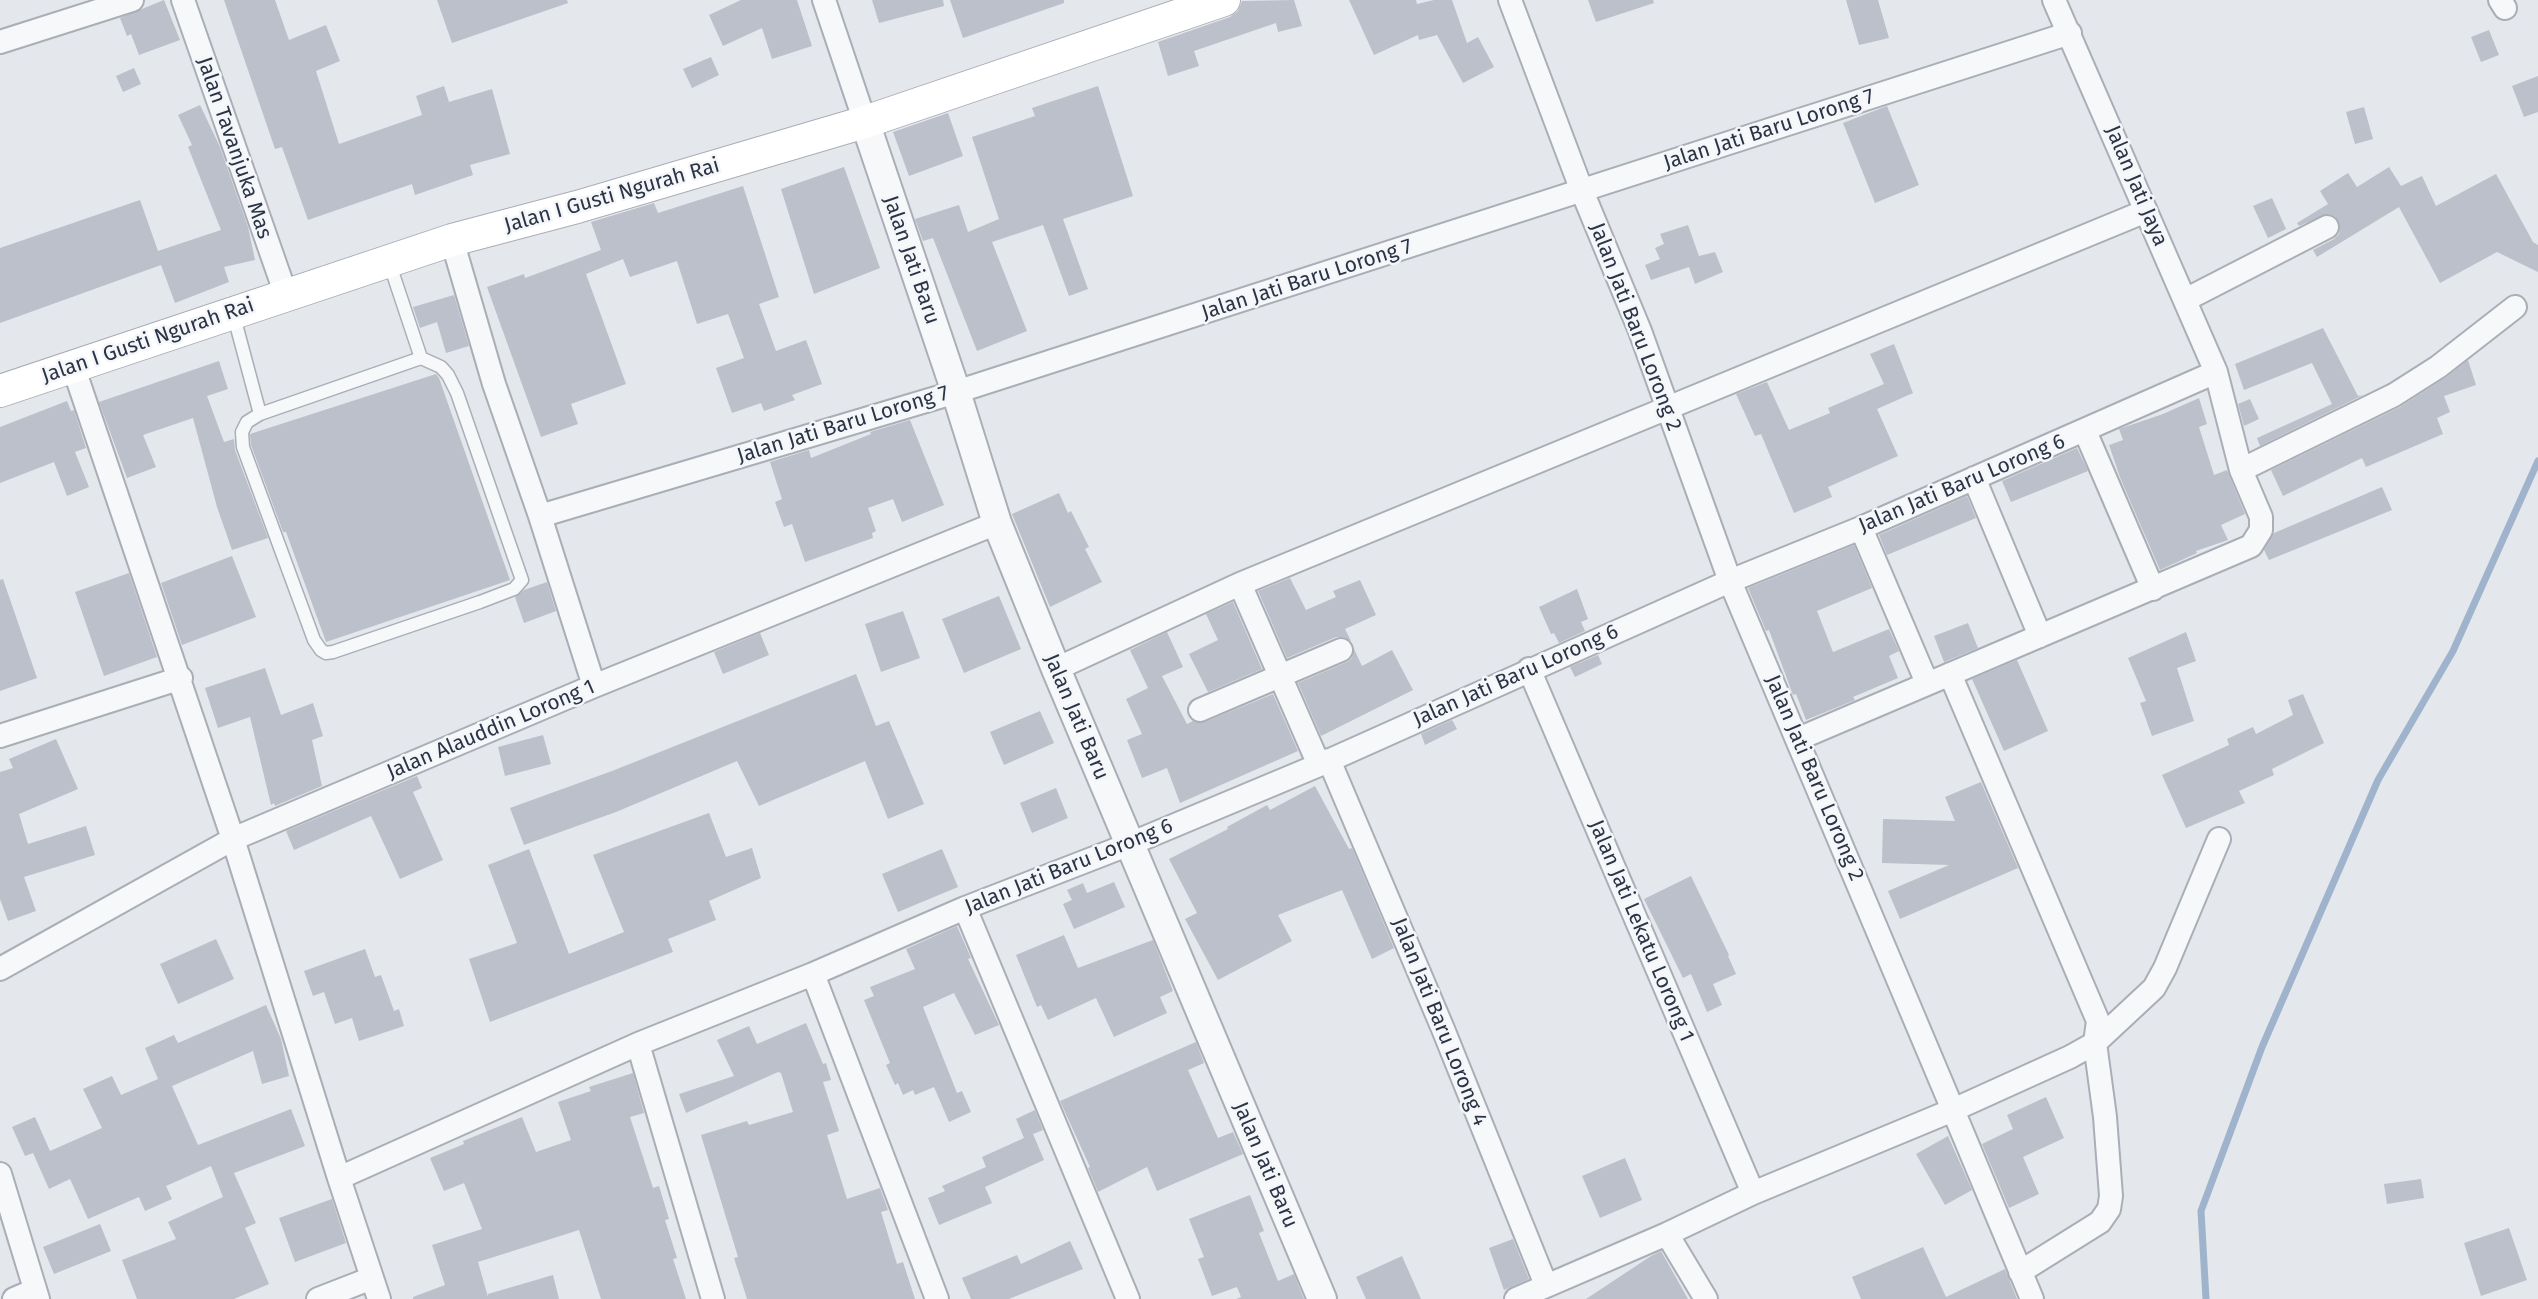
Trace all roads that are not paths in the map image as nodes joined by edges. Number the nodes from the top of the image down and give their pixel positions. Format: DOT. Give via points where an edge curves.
graph roads {
  1 [pos="132,0"];
  2 [pos="183,0"];
  3 [pos="824,0"];
  4 [pos="1224,0"];
  5 [pos="1510,0"];
  6 [pos="2054,0"];
  7 [pos="2070,33"];
  8 [pos="0,42"];
  9 [pos="865,122"];
  10 [pos="1582,191"];
  11 [pos="2146,211"];
  12 [pos="2327,227"];
  13 [pos="452,240"];
  14 [pos="389,261"];
  15 [pos="286,295"];
  16 [pos="2185,300"];
  17 [pos="2515,307"];
  18 [pos="233,313"];
  19 [pos="421,358"];
  20 [pos="73,366"];
  21 [pos="2216,372"];
  22 [pos="0,392"];
  23 [pos="956,392"];
  24 [pos="1667,407"];
  25 [pos="260,414"];
  26 [pos="2085,431"];
  27 [pos="2241,470"];
  28 [pos="1974,478"];
  29 [pos="540,516"];
  30 [pos="997,523"];
  31 [pos="1861,528"];
  32 [pos="1730,581"];
  33 [pos="1240,584"];
  34 [pos="2153,589"];
  35 [pos="2040,636"];
  36 [pos="1341,650"];
  37 [pos="1056,669"];
  38 [pos="1529,669"];
  39 [pos="1950,674"];
  40 [pos="1281,676"];
  41 [pos="181,678"];
  42 [pos="1927,683"];
  43 [pos="594,686"];
  44 [pos="1200,710"];
  45 [pos="0,736"];
  46 [pos="1798,739"];
  47 [pos="1324,762"];
  48 [pos="233,838"];
  49 [pos="2219,839"];
  50 [pos="1130,844"];
  51 [pos="965,908"];
  52 [pos="0,969"];
  53 [pos="813,974"];
  54 [pos="2095,1043"];
  55 [pos="638,1044"];
  56 [pos="1953,1110"];
  57 [pos="0,1174"];
  58 [pos="339,1179"];
  59 [pos="1754,1193"];
  60 [pos="1667,1234"];
  61 [pos="2020,1272"];
  62 [pos="1546,1286"];
  63 [pos="375,1289"];
  64 [pos="37,1295"];
  65 [pos="14,1299"];
  66 [pos="318,1299"];
  67 [pos="713,1299"];
  68 [pos="937,1299"];
  69 [pos="1128,1299"];
  70 [pos="1322,1299"];
  71 [pos="1516,1299"];
  72 [pos="1706,1299"];
  73 [pos="2032,1299"];
  1 -- 8 [label="street"];
  2 -- 15 [label="street, Jalan Tavanjuka Mas"];
  3 -- 9 [label="street"];
  4 -- 9 [label="main road, Jalan I Gusti Ngurah Rai"];
  5 -- 10 [label="street, Jalan Jati Baru Lorong 2"];
  6 -- 7 [label="street, Jalan Jati Jaya"];
  7 -- 10 [label="street, Jalan Jati Baru Lorong 7"];
  7 -- 11 [label="street, Jalan Jati Jaya"];
  9 -- 13 [label="main road, Jalan I Gusti Ngurah Rai"];
  9 -- 23 [label="street, Jalan Jati Baru"];
  10 -- 23 [label="street, Jalan Jati Baru Lorong 7"];
  10 -- 24 [label="street, Jalan Jati Baru Lorong 2"];
  11 -- 16 [label="street, Jalan Jati Jaya"];
  11 -- 24 [label="street"];
  12 -- 16 [label="street"];
  13 -- 14 [label="main road, Jalan I Gusti Ngurah Rai"];
  13 -- 29 [label="street" via="494,384"];
  14 -- 15 [label="main road, Jalan I Gusti Ngurah Rai"];
  14 -- 19 [label="lane"];
  15 -- 18 [label="main road, Jalan I Gusti Ngurah Rai"];
  16 -- 21 [label="street, Jalan Jati Jaya"];
  17 -- 27 [label="street" via="2438,367 2394,395"];
  18 -- 20 [label="main road, Jalan I Gusti Ngurah Rai"];
  18 -- 25 [label="lane"];
  19 -- 25 [label="lane"];
  19 -- 25 [label="lane" via="441,367 457,393 522,580 513,589 480,602 333,652 321,650 243,447 246,422"];
  20 -- 22 [label="main road, Jalan I Gusti Ngurah Rai"];
  20 -- 41 [label="street"];
  21 -- 26 [label="street, Jalan Jati Baru Lorong 6"];
  21 -- 27 [label="street, Jalan Jati Jaya"];
  23 -- 29 [label="street, Jalan Jati Baru Lorong 7"];
  23 -- 30 [label="street, Jalan Jati Baru"];
  24 -- 32 [label="street, Jalan Jati Baru Lorong 2"];
  24 -- 33 [label="street"];
  26 -- 28 [label="street, Jalan Jati Baru Lorong 6"];
  26 -- 34 [label="street"];
  27 -- 34 [label="street, Jalan Jati Jaya" via="2261,517 2261,530 2252,546"];
  28 -- 31 [label="street, Jalan Jati Baru Lorong 6"];
  28 -- 35 [label="street"];
  29 -- 43 [label="street"];
  30 -- 37 [label="street, Jalan Jati Baru"];
  30 -- 43 [label="street, Jalan Alauddin Lorong 1"];
  31 -- 32 [label="street, Jalan Jati Baru Lorong 6"];
  31 -- 42 [label="street"];
  32 -- 38 [label="street, Jalan Jati Baru Lorong 6"];
  32 -- 46 [label="street, Jalan Jati Baru Lorong 2"];
  33 -- 37 [label="street"];
  33 -- 40 [label="street, Jalan Jati Baru Lorong 4"];
  34 -- 35 [label="street, Jalan Jati Jaya"];
  35 -- 39 [label="street, Jalan Jati Jaya"];
  36 -- 40 [label="street"];
  37 -- 50 [label="street, Jalan Jati Baru"];
  38 -- 47 [label="street, Jalan Jati Baru Lorong 6"];
  38 -- 59 [label="street, Jalan Jati Lekatu Lorong 1"];
  39 -- 42 [label="street, Jalan Jati Jaya"];
  39 -- 54 [label="street" via="2096,1012"];
  40 -- 44 [label="street"];
  40 -- 47 [label="street, Jalan Jati Baru Lorong 4"];
  41 -- 45 [label="street"];
  41 -- 48 [label="street"];
  42 -- 46 [label="street, Jalan Jati Jaya"];
  43 -- 48 [label="street, Jalan Alauddin Lorong 1"];
  46 -- 56 [label="street, Jalan Jati Baru Lorong 2"];
  47 -- 50 [label="street, Jalan Jati Baru Lorong 6"];
  47 -- 62 [label="street, Jalan Jati Baru Lorong 4" via="1443,1029"];
  48 -- 52 [label="street, Jalan Alauddin Lorong 1"];
  48 -- 58 [label="street"];
  49 -- 54 [label="street" via="2154,988"];
  50 -- 51 [label="street, Jalan Jati Baru Lorong 6"];
  50 -- 70 [label="street, Jalan Jati Baru"];
  51 -- 53 [label="street, Jalan Jati Baru Lorong 6"];
  51 -- 69 [label="street"];
  53 -- 55 [label="street, Jalan Jati Baru Lorong 6"];
  53 -- 68 [label="street"];
  54 -- 56 [label="street"];
  54 -- 61 [label="street" via="2105,1117 2109,1209 2100,1222"];
  55 -- 58 [label="street, Jalan Jati Baru Lorong 6"];
  55 -- 67 [label="street"];
  56 -- 59 [label="street"];
  56 -- 61 [label="street, Jalan Jati Baru Lorong 2"];
  57 -- 64 [label="street"];
  58 -- 63 [label="street"];
  59 -- 60 [label="street"];
  60 -- 62 [label="street"];
  60 -- 72 [label="street"];
  61 -- 73 [label="street, Jalan Jati Baru Lorong 2"];
  62 -- 71 [label="street"];
  63 -- 66 [label="street"];
  64 -- 65 [label="street"];
}
